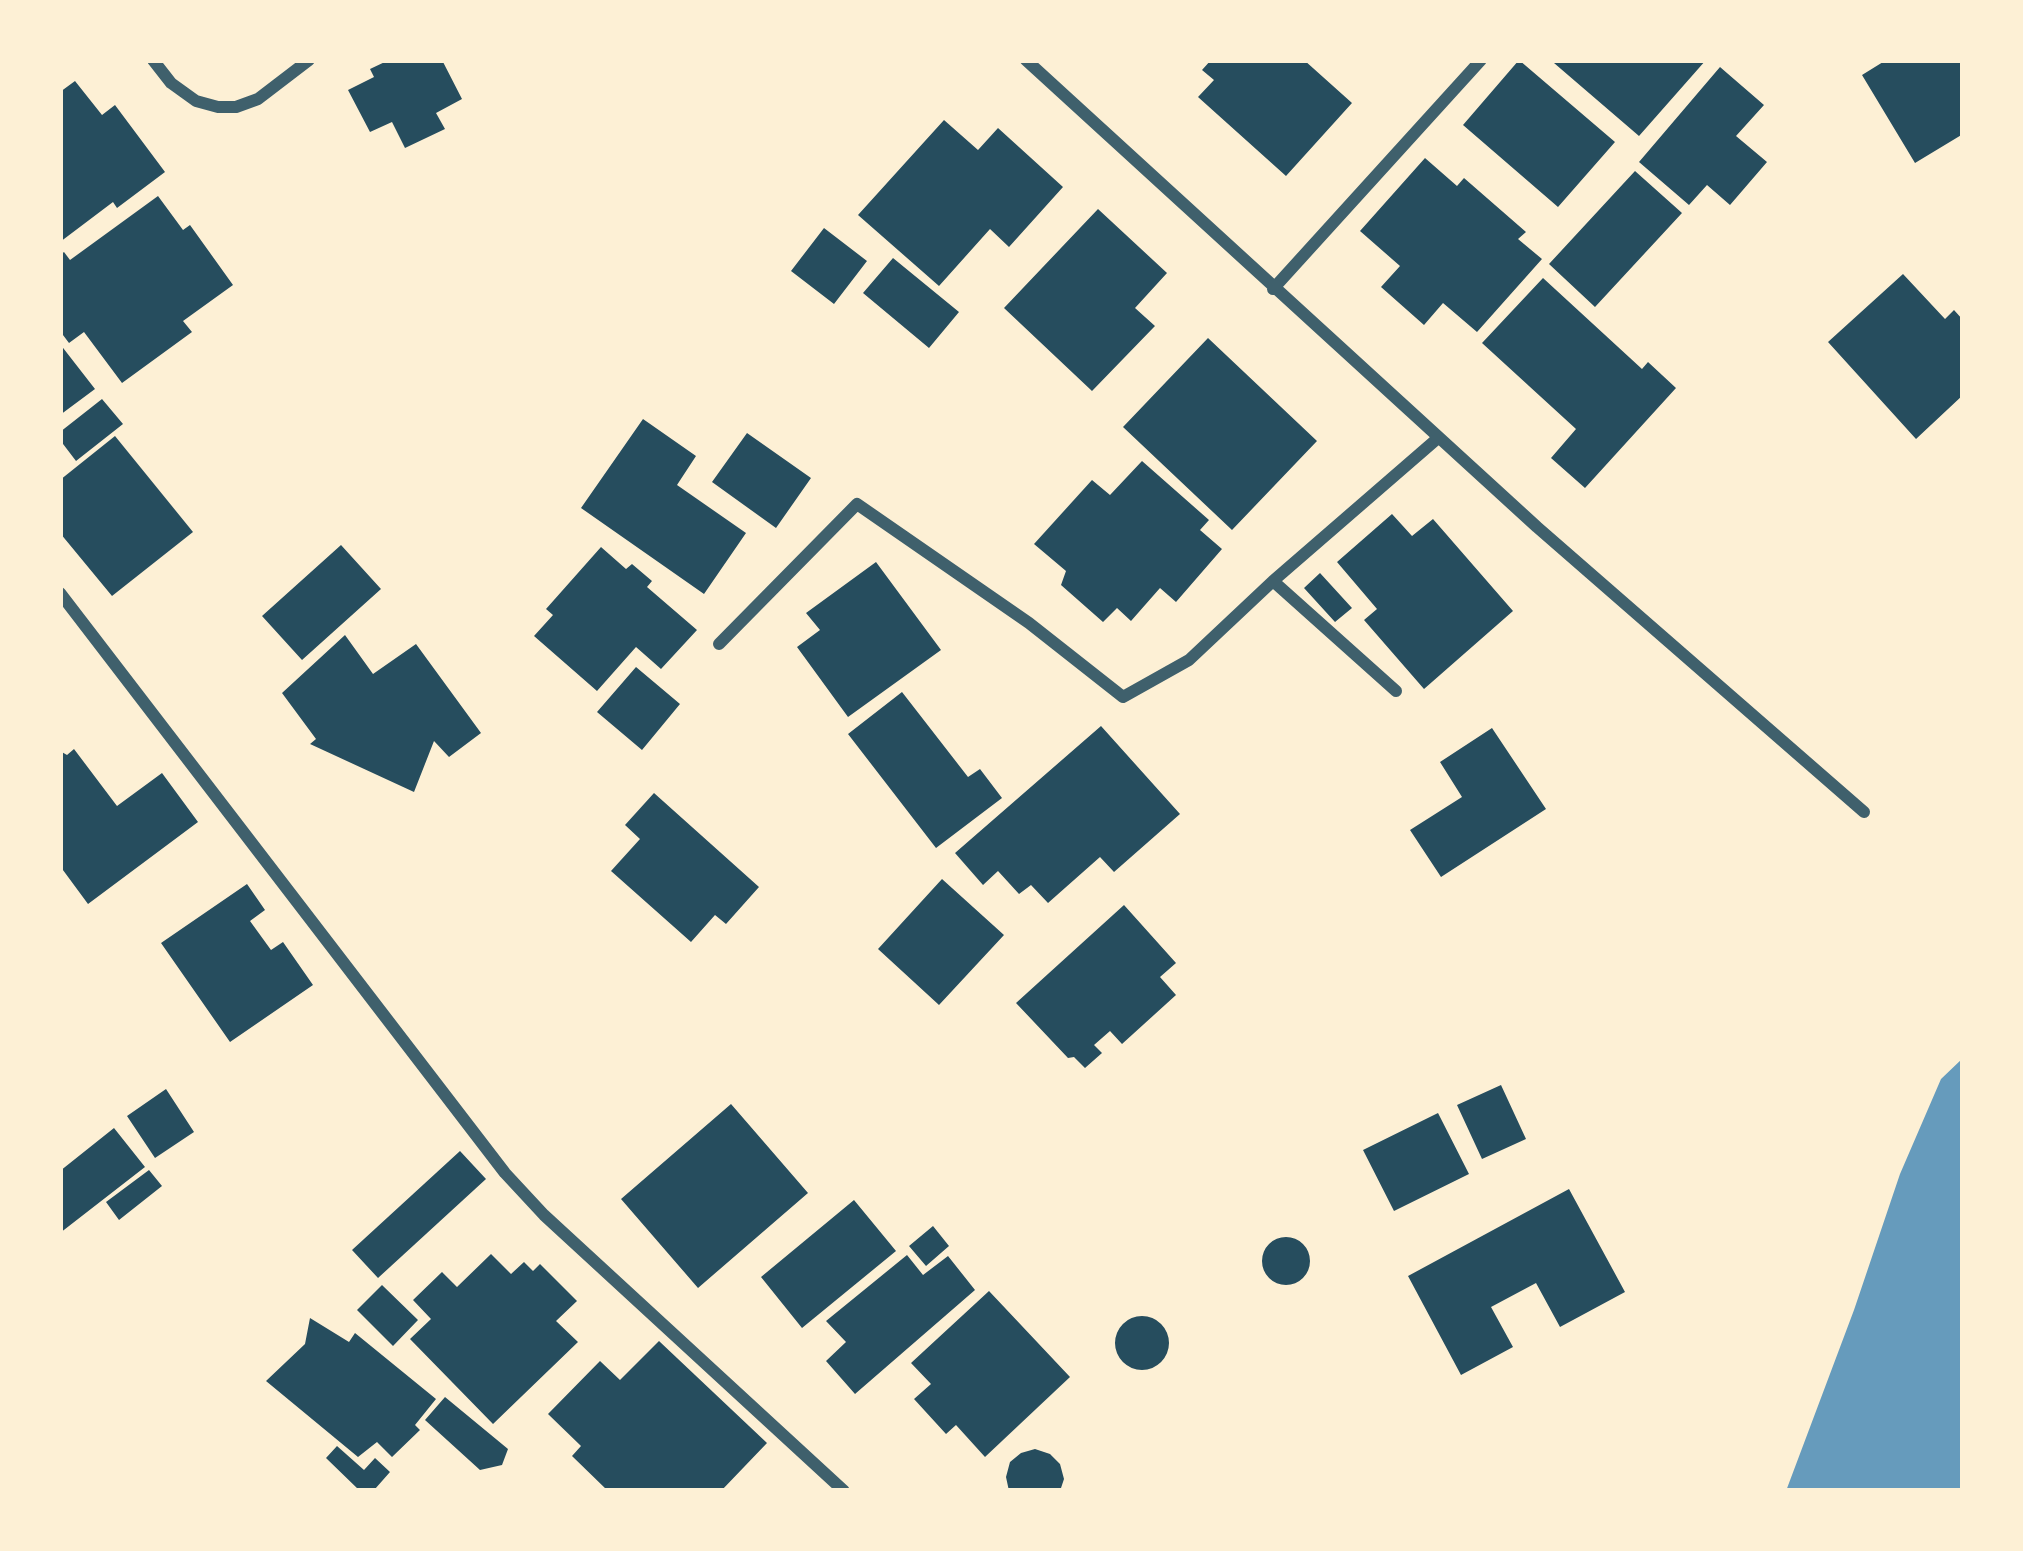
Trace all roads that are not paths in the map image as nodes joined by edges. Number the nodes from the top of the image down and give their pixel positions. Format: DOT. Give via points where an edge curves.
graph roads {
  1 [pos="153,60"];
  2 [pos="309,60"];
  3 [pos="1026,60"];
  4 [pos="1481,60"];
  5 [pos="1273,289"];
  6 [pos="1438,438"];
  7 [pos="1273,581"];
  8 [pos="60,593"];
  9 [pos="718,644"];
  10 [pos="1396,691"];
  11 [pos="1864,812"];
  12 [pos="844,1491"];
  1 -- 2 [label="street" via="196,101 236,107"];
  3 -- 5 [label="street"];
  4 -- 5 [label="street"];
  5 -- 6 [label="street"];
  6 -- 7 [label="street"];
  6 -- 11 [label="street"];
  7 -- 9 [label="street" via="1189,660 1123,697 857,504"];
  7 -- 10 [label="street"];
  8 -- 12 [label="street" via="505,1173"];
}
